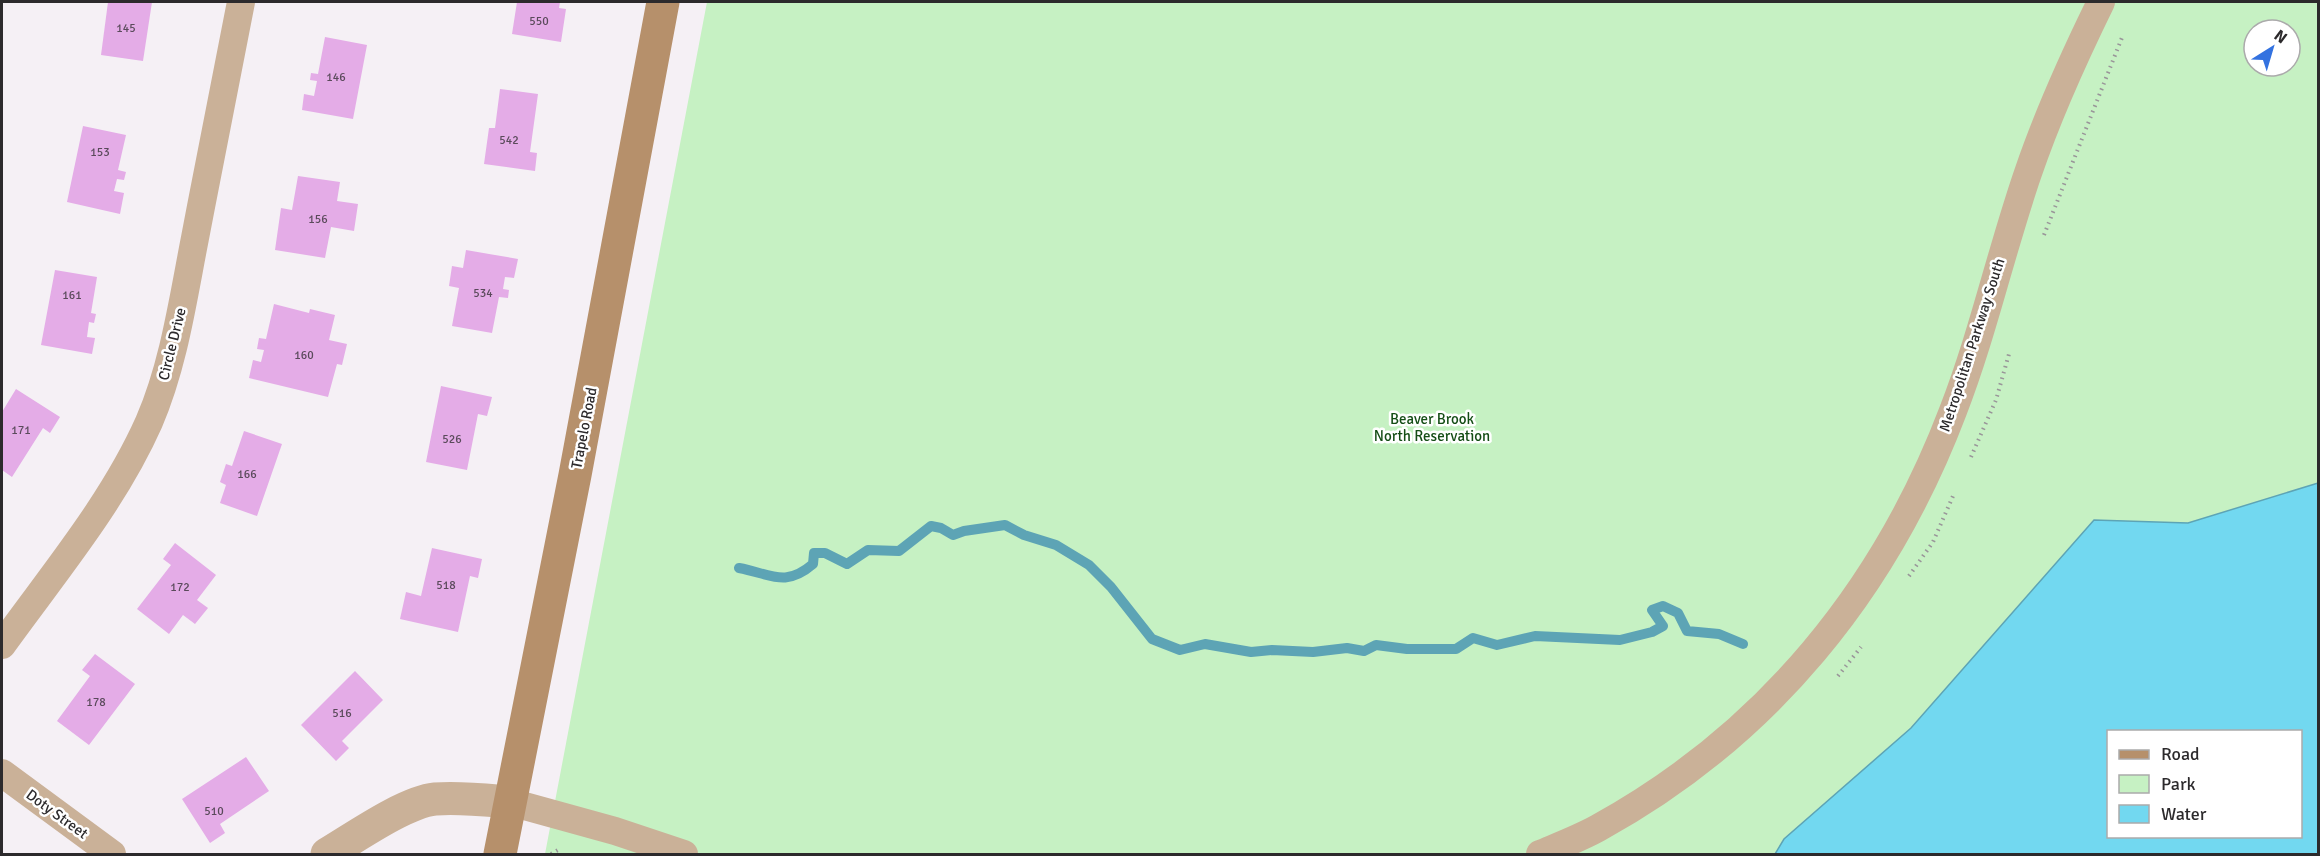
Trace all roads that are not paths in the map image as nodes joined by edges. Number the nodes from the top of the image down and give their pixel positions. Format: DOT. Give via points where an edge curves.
graph roads {
  1 [pos="241,2"];
  2 [pos="663,2"];
  3 [pos="2102,2"];
  4 [pos="2,645"];
  5 [pos="2,773"];
  6 [pos="510,802"];
  7 [pos="112,855"];
  8 [pos="327,855"];
  9 [pos="500,855"];
  10 [pos="684,855"];
  11 [pos="1540,855"];
  1 -- 4 [label="street, Circle Drive" via="182,308 149,422 92,519"];
  2 -- 6 [label="main road, Trapelo Road"];
  3 -- 11 [label="street, Metropolitan Parkway South" via="2053,106 2028,172 1954,410 1902,525 1874,571 1800,669 1708,754 1655,793 1597,828"];
  5 -- 7 [label="street, Doty Street"];
  6 -- 8 [label="street" via="433,799 400,811"];
  6 -- 9 [label="main road, Trapelo Road"];
  6 -- 10 [label="street"];
}
